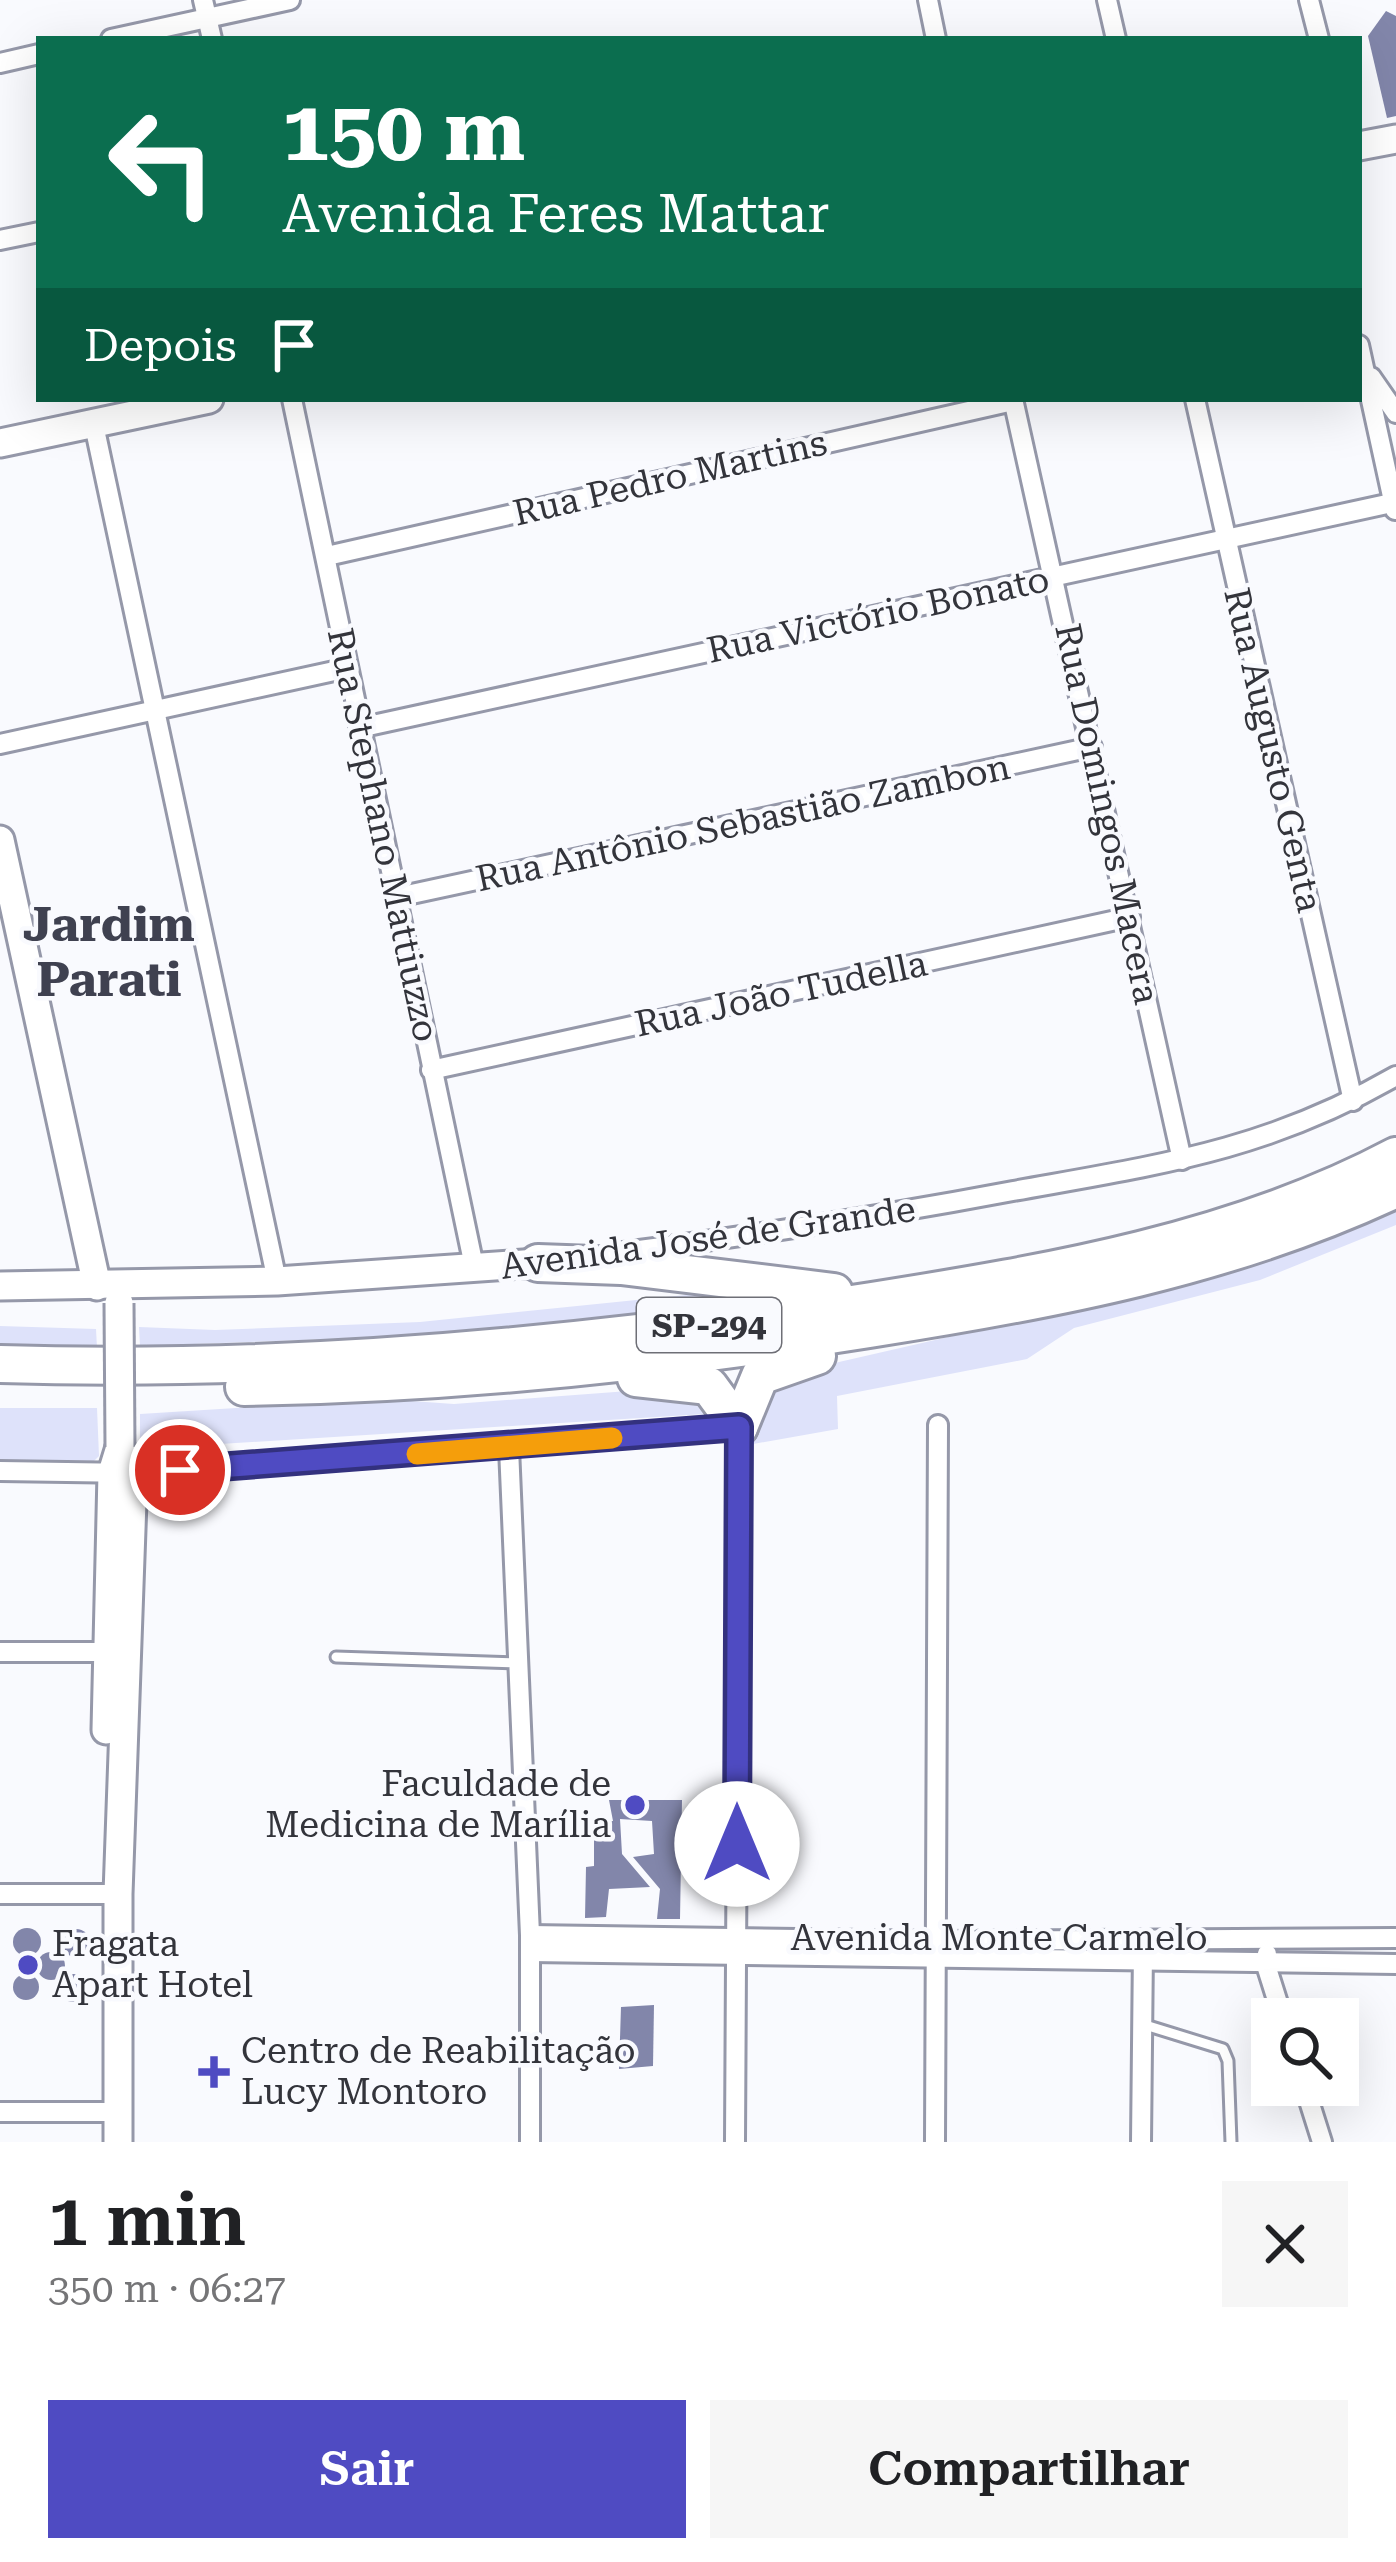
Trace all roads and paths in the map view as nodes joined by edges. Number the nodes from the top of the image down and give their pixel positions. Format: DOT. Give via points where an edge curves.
graph roads {
  1 [pos="290,0"];
  2 [pos="928,0"];
  3 [pos="1107,0"];
  4 [pos="1309,0"];
  5 [pos="1319,0"];
  6 [pos="205,9"];
  7 [pos="1318,33"];
  8 [pos="120,36"];
  9 [pos="932,36"];
  10 [pos="1115,36"];
  11 [pos="36,55"];
  12 [pos="0,63"];
  13 [pos="1396,139"];
  14 [pos="1362,145"];
  15 [pos="36,233"];
  16 [pos="0,240"];
  17 [pos="1362,359"];
  18 [pos="1364,368"];
  19 [pos="196,402"];
  20 [pos="293,402"];
  21 [pos="1004,402"];
  22 [pos="1013,402"];
  23 [pos="1196,402"];
  24 [pos="1396,413"];
  25 [pos="94,425"];
  26 [pos="0,443"];
  27 [pos="1395,505"];
  28 [pos="1226,541"];
  29 [pos="327,556"];
  30 [pos="1054,577"];
  31 [pos="348,668"];
  32 [pos="152,711"];
  33 [pos="359,728"];
  34 [pos="0,744"];
  35 [pos="1092,747"];
  36 [pos="0,840"];
  37 [pos="393,898"];
  38 [pos="1130,917"];
  39 [pos="431,1070"];
  40 [pos="1396,1076"];
  41 [pos="1353,1101"];
  42 [pos="1396,1156"];
  43 [pos="1182,1160"];
  44 [pos="1396,1189"];
  45 [pos="538,1263"];
  46 [pos="475,1271"];
  47 [pos="277,1281"];
  48 [pos="0,1286"];
  49 [pos="111,1291"];
  50 [pos="971,1299"];
  51 [pos="0,1364"];
  52 [pos="477,1378"];
  53 [pos="0,1388"];
  54 [pos="938,1424"];
  55 [pos="739,1427"];
  56 [pos="509,1448"];
  57 [pos="122,1464"];
  58 [pos="0,1471"];
  59 [pos="116,1651"];
  60 [pos="0,1652"];
  61 [pos="336,1657"];
  62 [pos="521,1663"];
  63 [pos="0,1894"];
  64 [pos="110,1894"];
  65 [pos="1272,1938"];
  66 [pos="1396,1938"];
  67 [pos="530,1943"];
  68 [pos="736,1945"];
  69 [pos="939,1948"];
  70 [pos="1143,1949"];
  71 [pos="1265,1962"];
  72 [pos="1396,1964"];
  73 [pos="1276,1998"];
  74 [pos="1142,2024"];
  75 [pos="1311,2106"];
  76 [pos="0,2112"];
  77 [pos="108,2112"];
  78 [pos="100,2142"];
  79 [pos="118,2142"];
  80 [pos="530,2142"];
  81 [pos="735,2142"];
  82 [pos="935,2142"];
  83 [pos="1141,2142"];
  84 [pos="1231,2142"];
  85 [pos="1322,2142"];
  1 -- 6 [label="street"];
  2 -- 9 [label="street"];
  3 -- 10 [label="street"];
  4 -- 7 [label="street"];
  5 -- 7 [label="street"];
  6 -- 8 [label="street"];
  11 -- 12 [label="street"];
  13 -- 14 [label="main road"];
  15 -- 16 [label="street"];
  17 -- 18 [label="street"];
  18 -- 24 [label="street"];
  18 -- 27 [label="street"];
  19 -- 25 [label="main road"];
  20 -- 29 [label="street, Rua Stephano Mattiuzzo"];
  21 -- 29 [label="street, Rua Pedro Martins"];
  22 -- 30 [label="street, Rua Domingos Macera"];
  23 -- 28 [label="street, Rua Augusto Genta"];
  25 -- 26 [label="main road"];
  25 -- 32 [label="street"];
  27 -- 28 [label="street, Rua Victório Bonato"];
  28 -- 30 [label="street, Rua Victório Bonato"];
  28 -- 41 [label="street, Rua Augusto Genta"];
  29 -- 31 [label="street, Rua Stephano Mattiuzzo"];
  30 -- 33 [label="street, Rua Victório Bonato"];
  30 -- 35 [label="street, Rua Domingos Macera"];
  31 -- 32 [label="street"];
  31 -- 33 [label="street, Rua Stephano Mattiuzzo"];
  32 -- 34 [label="street"];
  32 -- 47 [label="street"];
  33 -- 37 [label="street, Rua Stephano Mattiuzzo"];
  35 -- 37 [label="street, Rua Antônio Sebastião Zambon"];
  35 -- 38 [label="street, Rua Domingos Macera"];
  36 -- 49 [label="main road"];
  37 -- 39 [label="street, Rua Stephano Mattiuzzo"];
  38 -- 39 [label="street, Rua João Tudella"];
  38 -- 43 [label="street, Rua Domingos Macera"];
  39 -- 46 [label="street, Rua Stephano Mattiuzzo"];
  40 -- 41 [label="street, Avenida José de Grande"];
  41 -- 43 [label="street, Avenida José de Grande" via="1226,1152"];
  42 -- 50 [label="highway, SP-294" via="1242,1221"];
  43 -- 45 [label="street, Avenida José de Grande" via="806,1229"];
  44 -- 50 [label="highway, SP-294" via="1224,1255"];
  45 -- 46 [label="main road, Avenida José de Grande"];
  45 -- 50 [label="highway" via="808,1292"];
  46 -- 47 [label="main road, Avenida José de Grande"];
  47 -- 49 [label="main road, Avenida José de Grande"];
  48 -- 49 [label="main road, Avenida José de Grande"];
  49 -- 57 [label="main road, bridge"];
  50 -- 51 [label="highway, SP-294" via="565,1342 279,1361"];
  50 -- 52 [label="highway, SP-294" via="772,1345"];
  50 -- 55 [label="highway" via="773,1369 752,1386"];
  52 -- 53 [label="highway, SP-294"];
  52 -- 55 [label="highway" via="699,1382"];
  54 -- 69 [label="street"];
  55 -- 56 [label="street"];
  55 -- 68 [label="street"];
  56 -- 57 [label="street"];
  56 -- 62 [label="street"];
  57 -- 58 [label="street"];
  57 -- 59 [label="main road"];
  59 -- 60 [label="street"];
  59 -- 64 [label="main road"];
  61 -- 62 [label="lane"];
  62 -- 67 [label="street"];
  63 -- 64 [label="street"];
  64 -- 77 [label="main road"];
  65 -- 66 [label="street, Avenida Monte Carmelo"];
  65 -- 70 [label="street, Avenida Monte Carmelo"];
  65 -- 71 [label="street"];
  67 -- 68 [label="street, Avenida Monte Carmelo"];
  67 -- 80 [label="street"];
  68 -- 69 [label="street, Avenida Monte Carmelo"];
  68 -- 81 [label="street"];
  69 -- 70 [label="street, Avenida Monte Carmelo"];
  69 -- 82 [label="street"];
  70 -- 71 [label="street, Avenida Monte Carmelo"];
  70 -- 74 [label="street"];
  71 -- 72 [label="street, Avenida Monte Carmelo"];
  71 -- 73 [label="street"];
  74 -- 83 [label="street"];
  74 -- 84 [label="lane" via="1223,2049"];
  75 -- 85 [label="street"];
  76 -- 77 [label="street"];
  77 -- 78 [label="main road"];
  77 -- 79 [label="main road"];
}
